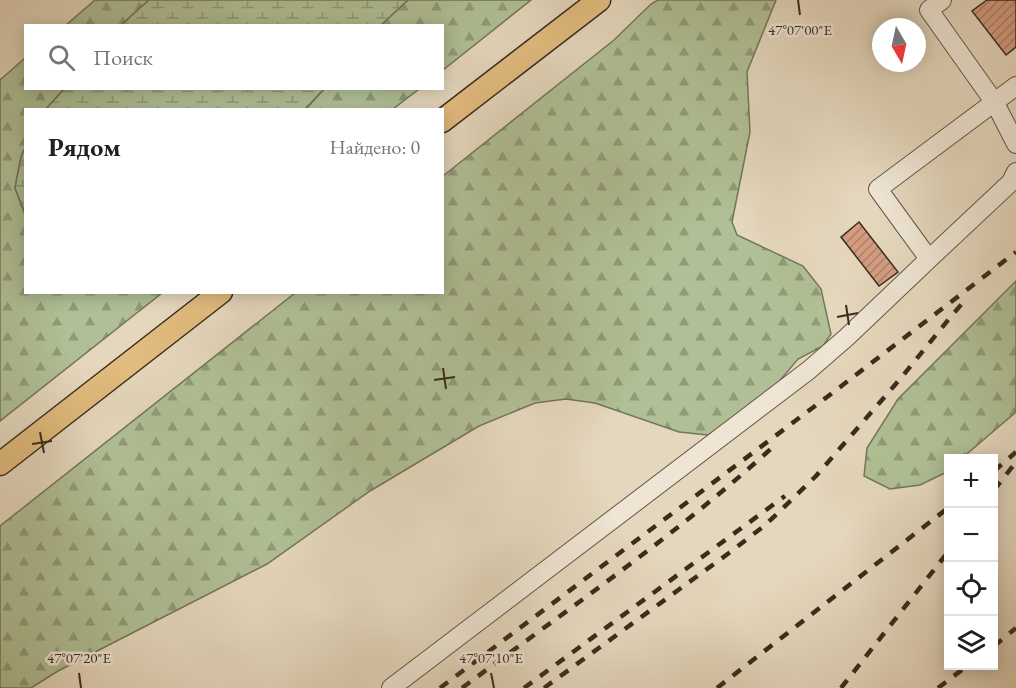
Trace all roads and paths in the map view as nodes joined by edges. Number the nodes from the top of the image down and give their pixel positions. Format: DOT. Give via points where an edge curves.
graph roads {
  1 [pos="599,0"];
  2 [pos="942,0"];
  3 [pos="1016,86"];
  4 [pos="995,103"];
  5 [pos="444,119"];
  6 [pos="1016,144"];
  7 [pos="1016,172"];
  8 [pos="929,259"];
  9 [pos="218,294"];
  10 [pos="0,464"];
  11 [pos="391,688"];
  1 -- 5 [label="main road"];
  2 -- 4 [label="lane" via="929,10"];
  3 -- 4 [label="lane"];
  4 -- 6 [label="lane"];
  4 -- 8 [label="lane" via="878,189"];
  7 -- 8 [label="lane" via="1011,182"];
  8 -- 11 [label="lane" via="809,370"];
  9 -- 10 [label="main road"];
}
